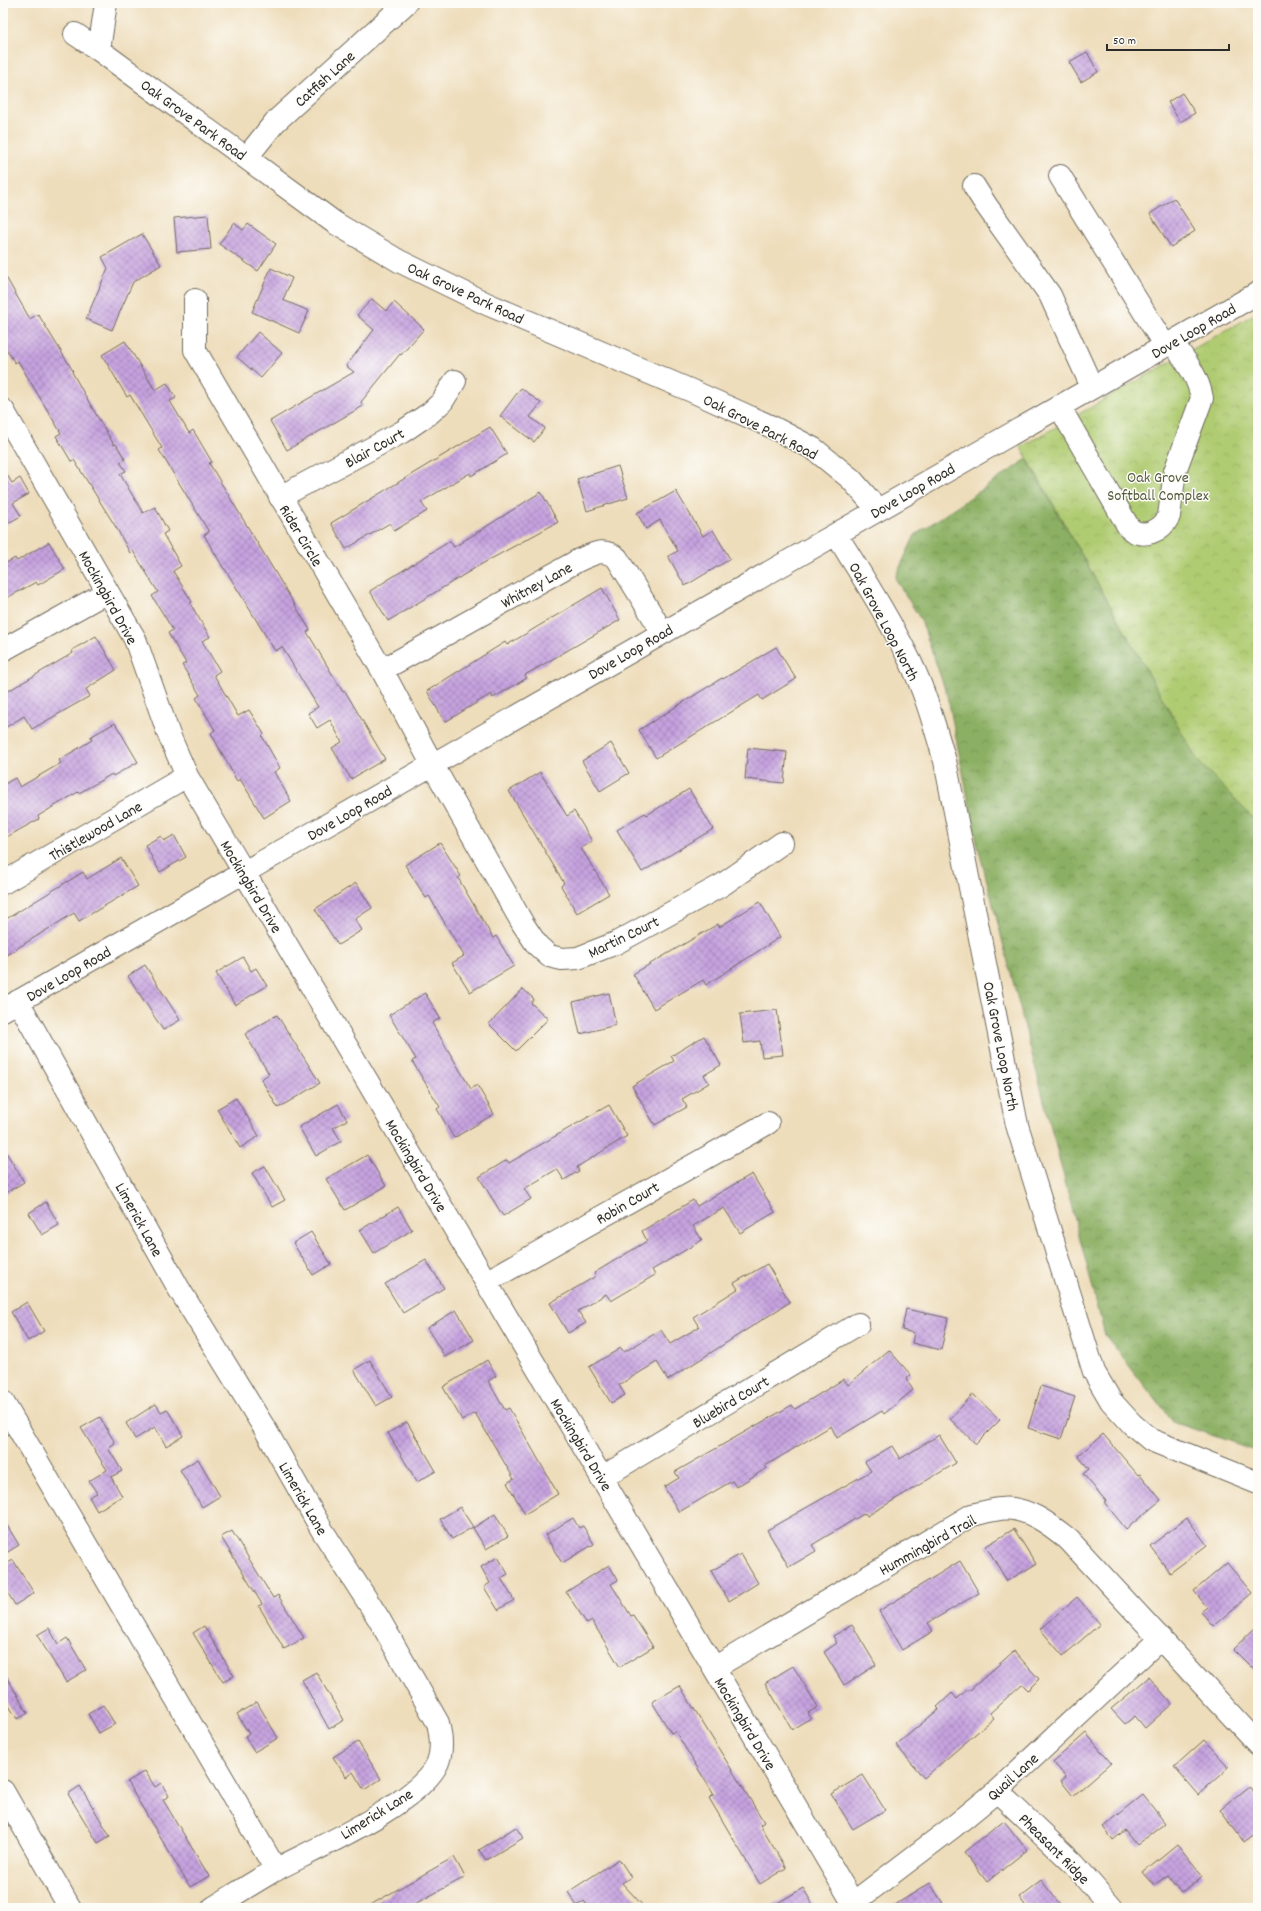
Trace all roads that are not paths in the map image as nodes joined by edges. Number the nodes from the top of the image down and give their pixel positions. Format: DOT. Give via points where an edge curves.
graph roads {
  1 [pos="106,3"];
  2 [pos="406,3"];
  3 [pos="75,34"];
  4 [pos="99,50"];
  5 [pos="247,158"];
  6 [pos="1060,176"];
  7 [pos="974,186"];
  8 [pos="1258,293"];
  9 [pos="195,300"];
  10 [pos="1168,344"];
  11 [pos="455,381"];
  12 [pos="1092,387"];
  13 [pos="1059,406"];
  14 [pos="5,419"];
  15 [pos="280,497"];
  16 [pos="878,510"];
  17 [pos="836,534"];
  18 [pos="107,592"];
  19 [pos="662,633"];
  20 [pos="3,650"];
  21 [pos="382,670"];
  22 [pos="432,764"];
  23 [pos="187,776"];
  24 [pos="782,843"];
  25 [pos="244,872"];
  26 [pos="3,883"];
  27 [pos="11,1006"];
  28 [pos="768,1123"];
  29 [pos="486,1282"];
  30 [pos="858,1324"];
  31 [pos="3,1402"];
  32 [pos="602,1478"];
  33 [pos="1258,1483"];
  34 [pos="1161,1638"];
  35 [pos="714,1668"];
  36 [pos="1258,1744"];
  37 [pos="3,1791"];
  38 [pos="997,1791"];
  39 [pos="276,1870"];
  40 [pos="854,1905"];
  41 [pos="70,1908"];
  42 [pos="213,1908"];
  43 [pos="1112,1908"];
  1 -- 4 [label="street"];
  2 -- 5 [label="street, Catfish Lane" via="275,122"];
  3 -- 4 [label="street, Oak Grove Park Road"];
  4 -- 5 [label="street, Oak Grove Park Road"];
  5 -- 16 [label="street, Oak Grove Park Road" via="335,223 399,261 487,304 692,391 814,449 851,479"];
  6 -- 10 [label="street"];
  7 -- 12 [label="street" via="1050,295"];
  8 -- 10 [label="street, Dove Loop Road"];
  9 -- 15 [label="street, Rider Circle" via="195,350"];
  10 -- 12 [label="street, Dove Loop Road"];
  10 -- 13 [label="street" via="1193,371 1200,385 1202,398 1175,471 1169,516 1160,529 1144,534 1129,528"];
  11 -- 15 [label="street, Blair Court" via="442,402 402,432"];
  12 -- 13 [label="street, Dove Loop Road"];
  13 -- 16 [label="street, Dove Loop Road"];
  14 -- 18 [label="street, Mockingbird Drive"];
  15 -- 21 [label="street, Rider Circle"];
  16 -- 17 [label="street, Dove Loop Road"];
  17 -- 19 [label="street, Dove Loop Road"];
  17 -- 33 [label="street, Oak Grove Loop North" via="912,664 929,709 945,761 1017,1125 1094,1372 1111,1401 1151,1440"];
  18 -- 20 [label="street"];
  18 -- 23 [label="street, Mockingbird Drive" via="135,639 169,735"];
  19 -- 21 [label="street, Whitney Lane" via="616,558 609,552 600,552 579,560"];
  19 -- 22 [label="street, Dove Loop Road"];
  21 -- 22 [label="street, Rider Circle"];
  22 -- 24 [label="street, Martin Court" via="523,924 537,945 550,956 562,959 578,958 616,943 722,884"];
  22 -- 25 [label="street, Dove Loop Road"];
  23 -- 25 [label="street, Mockingbird Drive"];
  23 -- 26 [label="street, Thistlewood Lane"];
  25 -- 27 [label="street, Dove Loop Road"];
  25 -- 29 [label="street, Mockingbird Drive"];
  27 -- 39 [label="street, Limerick Lane" via="322,1530 379,1620 438,1723 441,1735 438,1763 412,1793 381,1814"];
  28 -- 29 [label="street, Robin Court"];
  29 -- 32 [label="street, Mockingbird Drive"];
  30 -- 32 [label="street, Bluebird Court"];
  31 -- 39 [label="street"];
  32 -- 35 [label="street, Mockingbird Drive"];
  34 -- 35 [label="street, Hummingbird Trail" via="1054,1527 1033,1514 1001,1509 972,1516"];
  34 -- 36 [label="street, Hummingbird Trail"];
  34 -- 38 [label="street, Quail Lane"];
  35 -- 40 [label="street, Mockingbird Drive"];
  37 -- 41 [label="street"];
  38 -- 40 [label="street, Quail Lane"];
  38 -- 43 [label="street, Pheasant Ridge" via="1074,1864"];
  39 -- 42 [label="street, Limerick Lane"];
}
